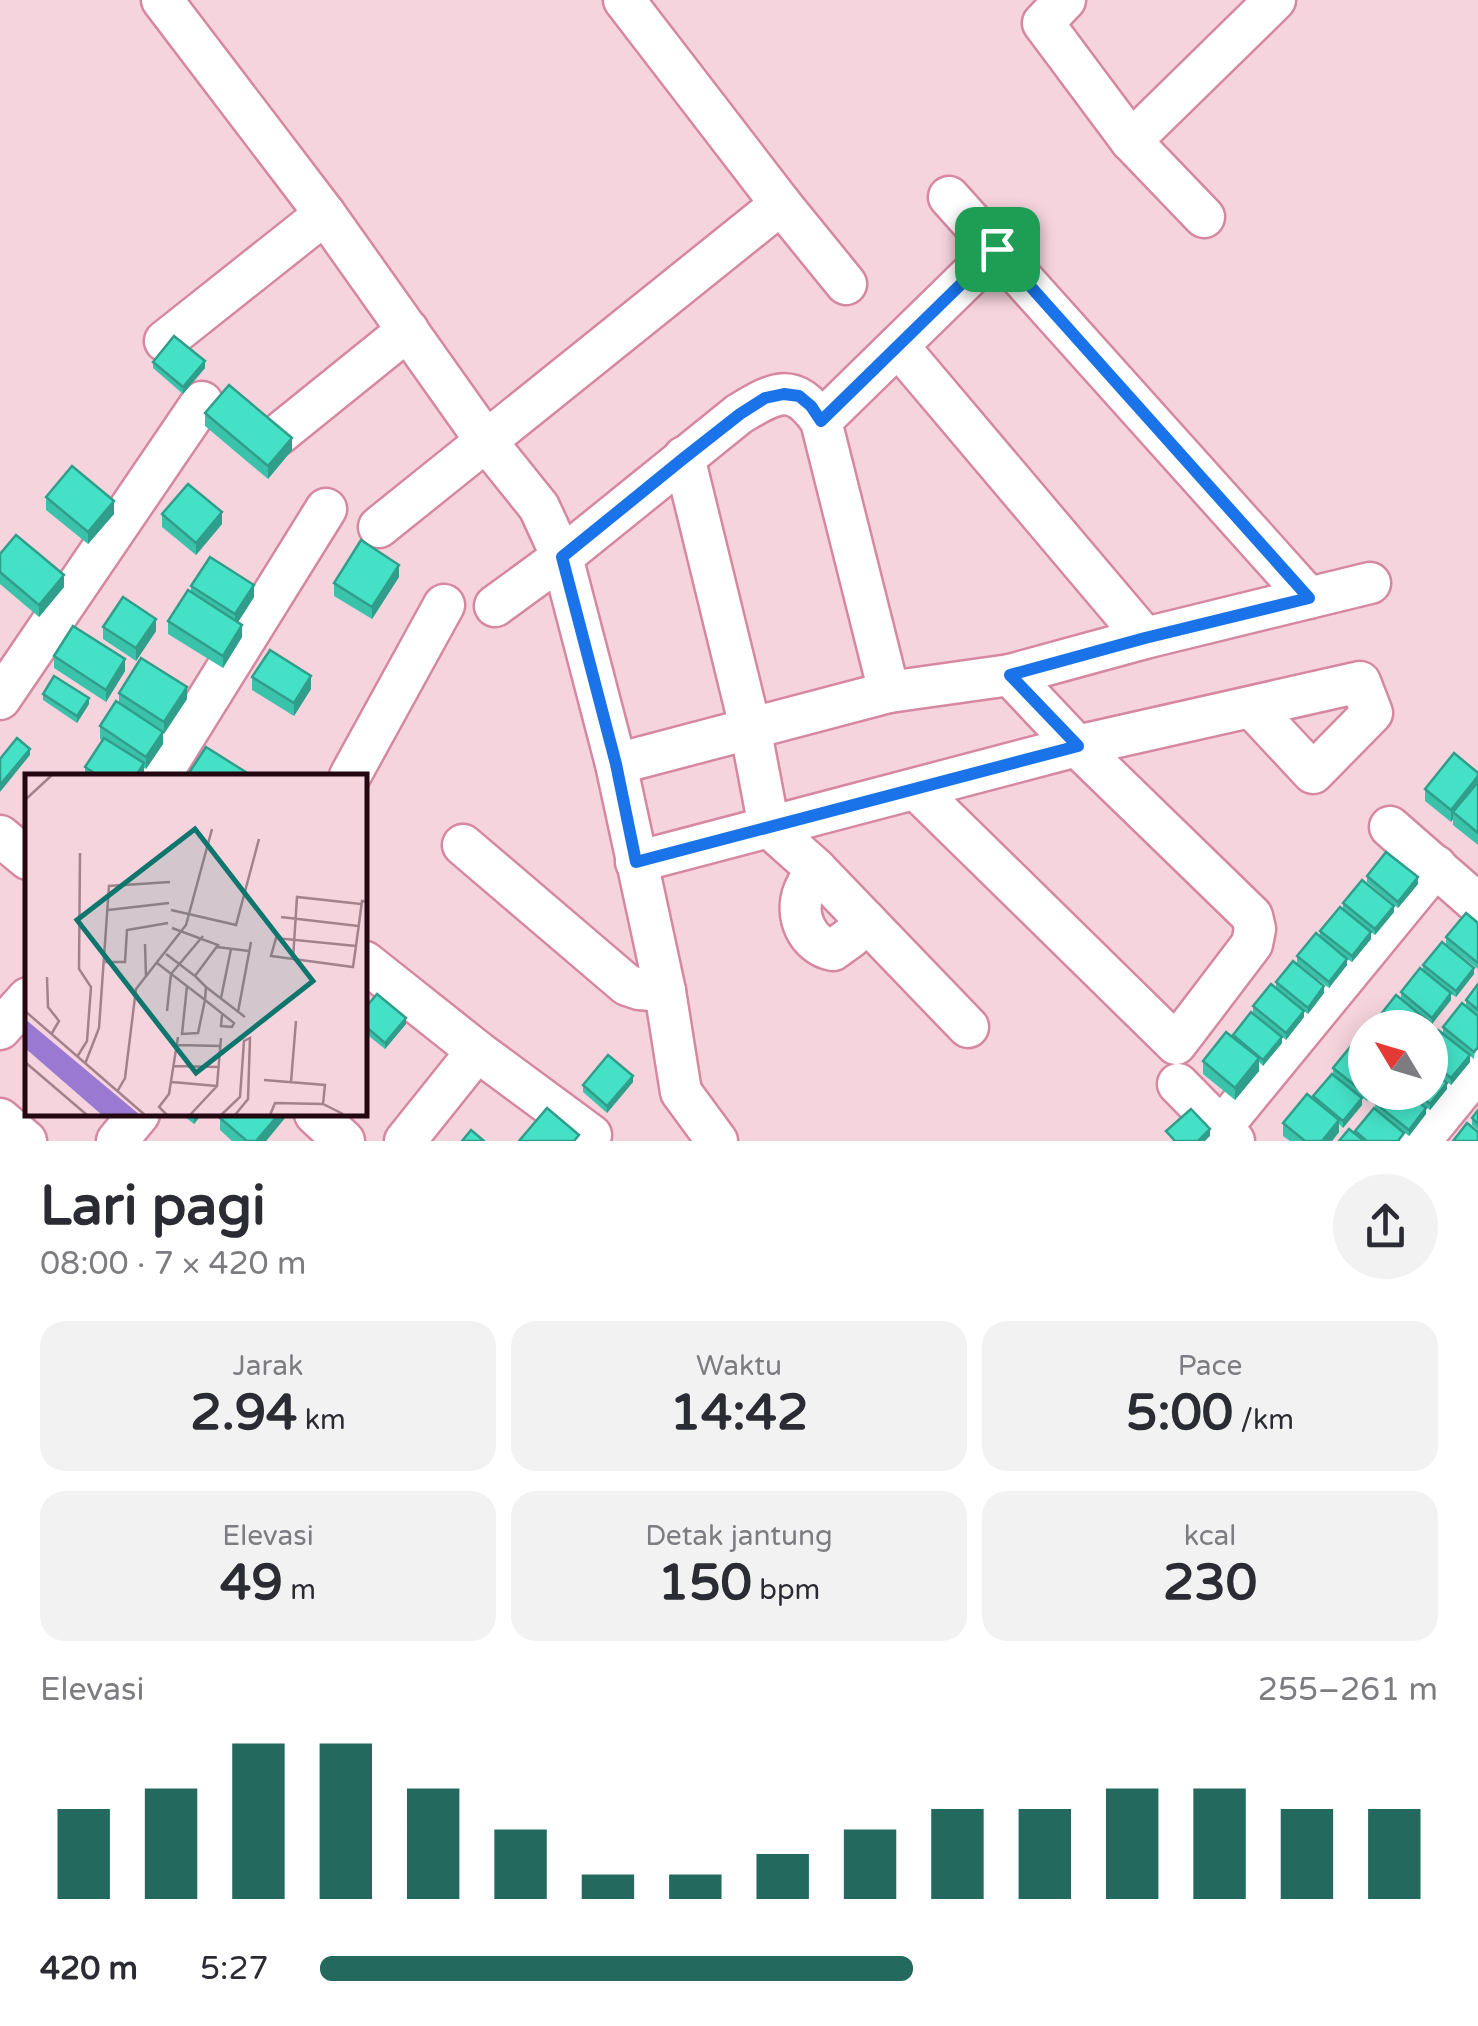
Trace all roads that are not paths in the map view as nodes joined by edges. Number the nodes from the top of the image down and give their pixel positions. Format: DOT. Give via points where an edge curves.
graph roads {
  1 [pos="162,0"];
  2 [pos="624,0"];
  3 [pos="1065,0"];
  4 [pos="1249,8"];
  5 [pos="1131,142"];
  6 [pos="949,197"];
  7 [pos="781,204"];
  8 [pos="325,214"];
  9 [pos="1204,217"];
  10 [pos="997,249"];
  11 [pos="846,284"];
  12 [pos="408,330"];
  13 [pos="165,341"];
  14 [pos="898,346"];
  15 [pos="202,402"];
  16 [pos="821,421"];
  17 [pos="278,434"];
  18 [pos="486,441"];
  19 [pos="684,458"];
  20 [pos="326,509"];
  21 [pos="380,527"];
  22 [pos="562,557"];
  23 [pos="1370,584"];
  24 [pos="1309,598"];
  25 [pos="444,605"];
  26 [pos="495,606"];
  27 [pos="1145,638"];
  28 [pos="1010,675"];
  29 [pos="889,692"];
  30 [pos="0,699"];
  31 [pos="1258,714"];
  32 [pos="750,727"];
  33 [pos="1078,746"];
  34 [pos="616,764"];
  35 [pos="161,774"];
  36 [pos="351,774"];
  37 [pos="916,789"];
  38 [pos="1390,826"];
  39 [pos="768,828"];
  40 [pos="0,836"];
  41 [pos="464,845"];
  42 [pos="25,857"];
  43 [pos="636,862"];
  44 [pos="1436,866"];
  45 [pos="1478,904"];
  46 [pos="368,964"];
  47 [pos="666,992"];
  48 [pos="25,1001"];
  49 [pos="968,1028"];
  50 [pos="0,1029"];
  51 [pos="477,1051"];
  52 [pos="1478,1070"];
  53 [pos="1178,1084"];
  54 [pos="137,1116"];
  55 [pos="317,1116"];
  56 [pos="0,1119"];
  57 [pos="1228,1134"];
  58 [pos="591,1136"];
  59 [pos="26,1141"];
  60 [pos="117,1141"];
  61 [pos="344,1141"];
  62 [pos="405,1141"];
  63 [pos="717,1141"];
  64 [pos="1420,1141"];
  1 -- 8 [label="street"];
  2 -- 7 [label="street"];
  3 -- 5 [label="street" via="1043,23"];
  4 -- 5 [label="street"];
  5 -- 9 [label="street"];
  6 -- 10 [label="street"];
  7 -- 11 [label="street"];
  7 -- 18 [label="street"];
  8 -- 12 [label="street"];
  8 -- 13 [label="street"];
  10 -- 14 [label="street"];
  10 -- 24 [label="street"];
  12 -- 17 [label="street"];
  12 -- 18 [label="street"];
  14 -- 16 [label="street"];
  14 -- 27 [label="street"];
  15 -- 30 [label="street"];
  16 -- 19 [label="street" via="799,396 765,398"];
  16 -- 29 [label="street"];
  18 -- 21 [label="street"];
  18 -- 22 [label="street" via="539,506"];
  19 -- 22 [label="street"];
  19 -- 32 [label="street"];
  20 -- 35 [label="street"];
  22 -- 26 [label="street"];
  22 -- 34 [label="street"];
  23 -- 24 [label="street"];
  24 -- 27 [label="street"];
  25 -- 36 [label="street"];
  27 -- 28 [label="street"];
  28 -- 29 [label="street"];
  28 -- 33 [label="street"];
  29 -- 32 [label="street"];
  31 -- 33 [label="street" via="1313,773 1372,712 1360,682"];
  32 -- 34 [label="street"];
  32 -- 39 [label="street"];
  33 -- 37 [label="street"];
  33 -- 37 [label="street" via="1252,916 1252,944 1176,1044"];
  34 -- 43 [label="street"];
  37 -- 39 [label="street"];
  38 -- 44 [label="street"];
  39 -- 43 [label="street"];
  39 -- 49 [label="street" via="816,869 801,902 811,938 833,950 866,920"];
  40 -- 42 [label="street"];
  41 -- 47 [label="street" via="626,986"];
  43 -- 47 [label="street"];
  44 -- 45 [label="street"];
  44 -- 57 [label="street"];
  46 -- 51 [label="street"];
  47 -- 63 [label="street" via="682,1092"];
  48 -- 50 [label="street"];
  51 -- 58 [label="street"];
  51 -- 62 [label="street"];
  52 -- 64 [label="street"];
  53 -- 57 [label="street"];
  54 -- 60 [label="street"];
  55 -- 61 [label="street"];
  56 -- 59 [label="street"];
}
